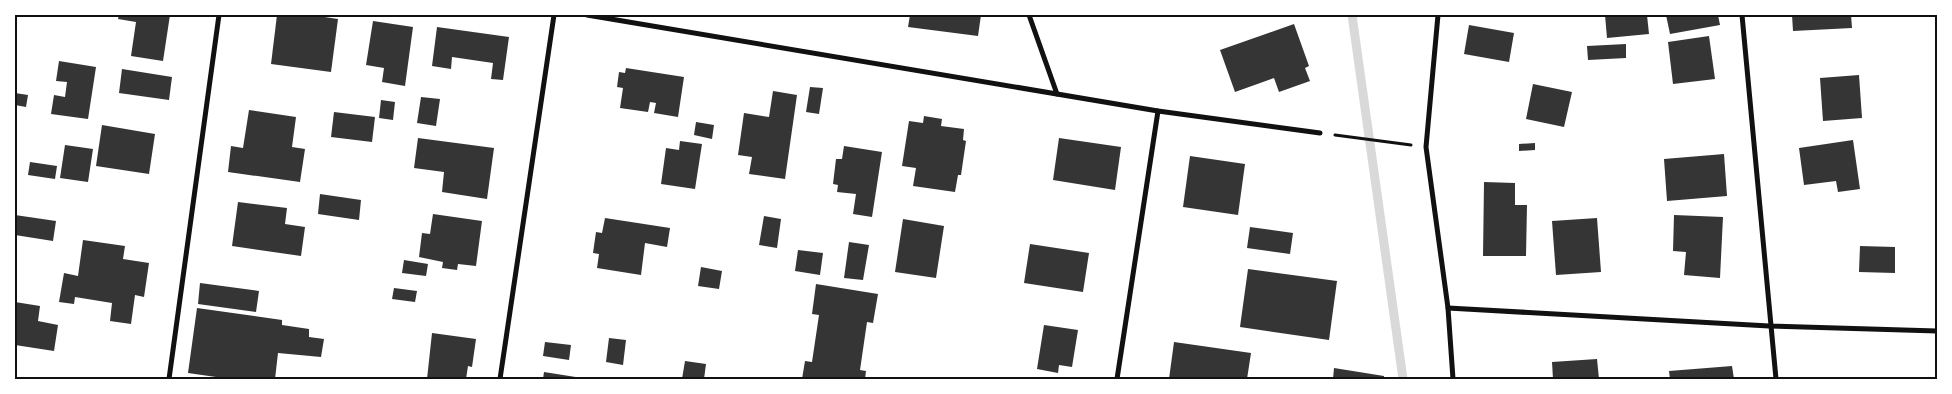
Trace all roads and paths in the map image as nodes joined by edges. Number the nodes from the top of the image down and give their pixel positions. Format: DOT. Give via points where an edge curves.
graph roads {
  1 [pos="219,15"];
  2 [pos="554,15"];
  3 [pos="587,15"];
  4 [pos="1029,15"];
  5 [pos="1438,15"];
  6 [pos="1742,15"];
  7 [pos="1057,94"];
  8 [pos="1158,111"];
  9 [pos="1320,133"];
  10 [pos="1400,143"];
  11 [pos="1448,308"];
  12 [pos="1769,326"];
  13 [pos="1937,332"];
  14 [pos="169,379"];
  15 [pos="500,379"];
  16 [pos="1117,379"];
  17 [pos="1453,379"];
  18 [pos="1776,379"];
  1 -- 14 [label="street"];
  2 -- 15 [label="street"];
  3 -- 7 [label="street"];
  4 -- 7 [label="street"];
  5 -- 11 [label="street" via="1426,147"];
  6 -- 12 [label="street"];
  7 -- 8 [label="street"];
  8 -- 9 [label="street"];
  8 -- 16 [label="street"];
  9 -- 10 [label="path"];
  11 -- 12 [label="street"];
  11 -- 17 [label="street"];
  12 -- 13 [label="street"];
  12 -- 18 [label="street"];
}
